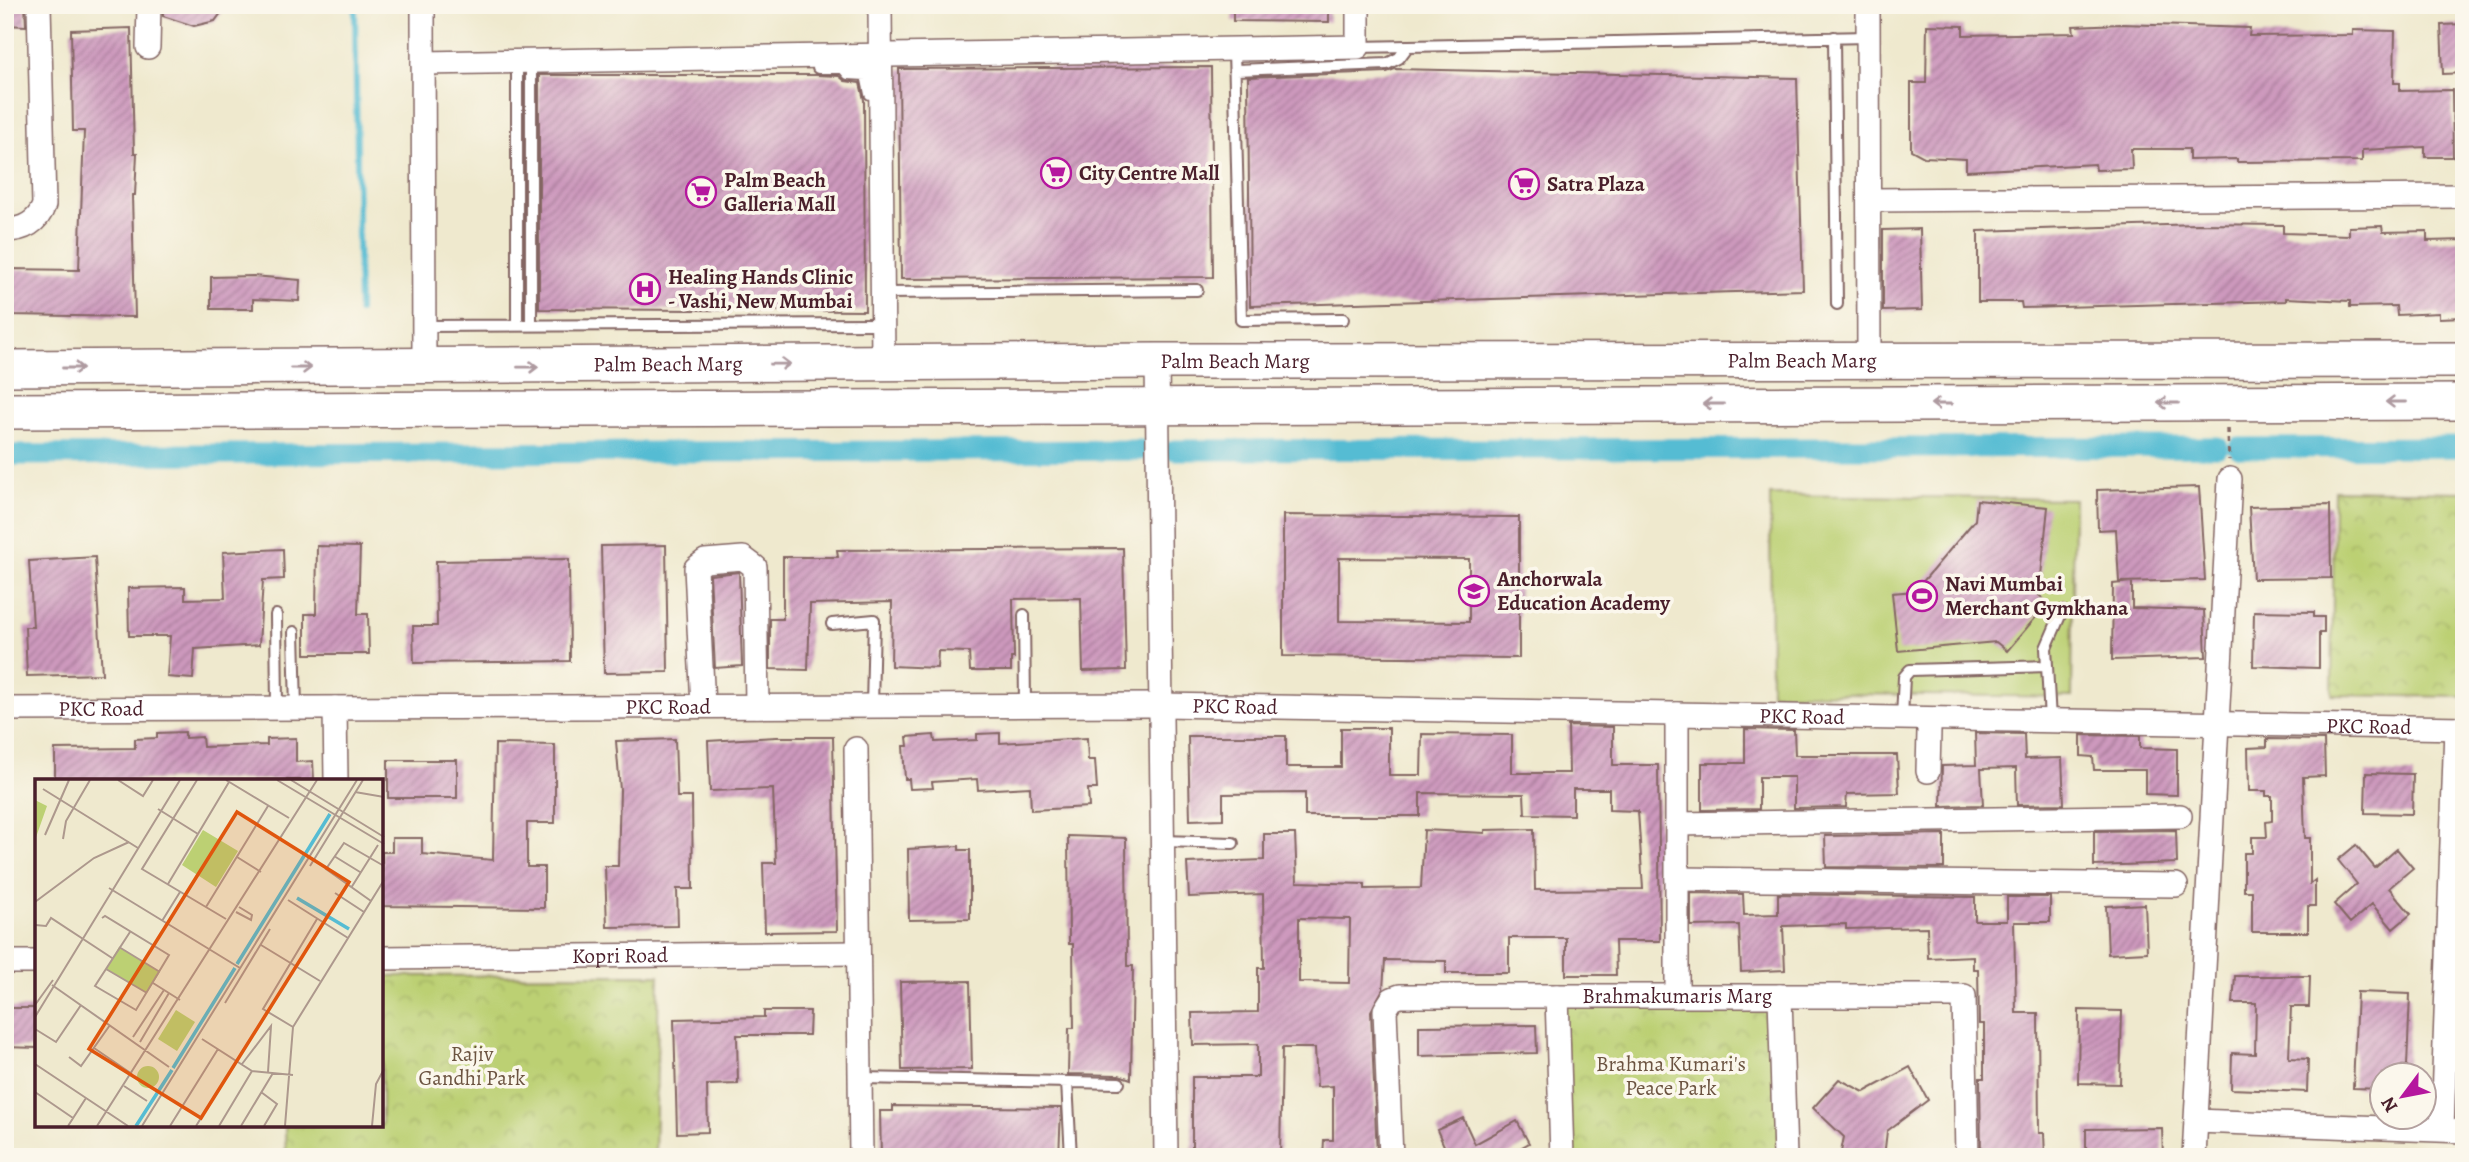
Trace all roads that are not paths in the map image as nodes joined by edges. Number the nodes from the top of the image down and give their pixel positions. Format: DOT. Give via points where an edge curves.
graph roads {
  1 [pos="39,5"];
  2 [pos="149,5"];
  3 [pos="423,5"];
  4 [pos="880,5"];
  5 [pos="1357,5"];
  6 [pos="1868,5"];
  7 [pos="1834,37"];
  8 [pos="1868,37"];
  9 [pos="1408,46"];
  10 [pos="148,47"];
  11 [pos="1358,47"];
  12 [pos="1235,60"];
  13 [pos="524,62"];
  14 [pos="423,63"];
  15 [pos="880,63"];
  16 [pos="818,68"];
  17 [pos="843,68"];
  18 [pos="2464,196"];
  19 [pos="1868,200"];
  20 [pos="5,230"];
  21 [pos="1197,290"];
  22 [pos="882,293"];
  23 [pos="1837,304"];
  24 [pos="1343,320"];
  25 [pos="517,324"];
  26 [pos="531,324"];
  27 [pos="878,324"];
  28 [pos="424,326"];
  29 [pos="2464,359"];
  30 [pos="1157,361"];
  31 [pos="1869,362"];
  32 [pos="883,363"];
  33 [pos="5,368"];
  34 [pos="424,368"];
  35 [pos="2464,402"];
  36 [pos="1157,406"];
  37 [pos="5,411"];
  38 [pos="2230,479"];
  39 [pos="2062,611"];
  40 [pos="276,615"];
  41 [pos="1024,615"];
  42 [pos="832,624"];
  43 [pos="294,632"];
  44 [pos="2047,666"];
  45 [pos="1025,704"];
  46 [pos="1161,705"];
  47 [pos="703,706"];
  48 [pos="757,706"];
  49 [pos="872,706"];
  50 [pos="286,708"];
  51 [pos="335,708"];
  52 [pos="5,709"];
  53 [pos="1677,714"];
  54 [pos="1902,717"];
  55 [pos="2050,720"];
  56 [pos="2217,723"];
  57 [pos="2460,728"];
  58 [pos="1929,731"];
  59 [pos="856,749"];
  60 [pos="1928,771"];
  61 [pos="336,779"];
  62 [pos="2180,816"];
  63 [pos="1677,824"];
  64 [pos="1162,841"];
  65 [pos="1233,843"];
  66 [pos="1677,879"];
  67 [pos="2176,885"];
  68 [pos="858,953"];
  69 [pos="383,958"];
  70 [pos="5,962"];
  71 [pos="35,962"];
  72 [pos="1558,996"];
  73 [pos="1677,996"];
  74 [pos="1780,996"];
  75 [pos="860,1078"];
  76 [pos="1067,1082"];
  77 [pos="1119,1083"];
  78 [pos="2196,1121"];
  79 [pos="2453,1130"];
  80 [pos="861,1157"];
  81 [pos="1072,1157"];
  82 [pos="1166,1157"];
  83 [pos="1391,1157"];
  84 [pos="1562,1157"];
  85 [pos="1785,1157"];
  86 [pos="1967,1157"];
  87 [pos="2194,1157"];
  1 -- 20 [label="street" via="44,205 29,225"];
  2 -- 10 [label="street"];
  3 -- 14 [label="street"];
  4 -- 15 [label="street"];
  5 -- 11 [label="street"];
  6 -- 8 [label="street"];
  7 -- 8 [label="lane"];
  7 -- 9 [label="lane"];
  7 -- 23 [label="lane"];
  8 -- 19 [label="street"];
  9 -- 11 [label="lane"];
  9 -- 12 [label="lane" via="1387,64"];
  11 -- 12 [label="street"];
  12 -- 15 [label="street"];
  12 -- 24 [label="lane" via="1241,320"];
  13 -- 14 [label="street"];
  13 -- 15 [label="street"];
  13 -- 25 [label="lane"];
  13 -- 26 [label="lane" via="534,85"];
  14 -- 28 [label="street"];
  15 -- 17 [label="lane"];
  15 -- 22 [label="street"];
  16 -- 17 [label="lane"];
  17 -- 27 [label="lane" via="870,80"];
  18 -- 19 [label="street"];
  19 -- 31 [label="street"];
  21 -- 22 [label="lane"];
  22 -- 27 [label="street"];
  25 -- 26 [label="lane"];
  25 -- 28 [label="lane"];
  26 -- 27 [label="lane"];
  27 -- 32 [label="street"];
  28 -- 34 [label="street"];
  29 -- 31 [label="main road, Palm Beach Marg"];
  30 -- 31 [label="main road, Palm Beach Marg"];
  30 -- 32 [label="main road, Palm Beach Marg"];
  30 -- 36 [label="street"];
  34 -- 32 [label="main road, Palm Beach Marg, one-way"];
  33 -- 34 [label="main road, Palm Beach Marg, one-way"];
  35 -- 36 [label="main road, Palm Beach Marg, one-way"];
  36 -- 37 [label="main road, Palm Beach Marg"];
  36 -- 46 [label="street"];
  38 -- 56 [label="street"];
  39 -- 44 [label="lane" via="2046,648"];
  40 -- 50 [label="lane"];
  41 -- 45 [label="lane"];
  42 -- 49 [label="lane" via="874,620"];
  43 -- 50 [label="lane"];
  44 -- 54 [label="lane" via="1910,670 1904,677"];
  44 -- 55 [label="lane"];
  45 -- 46 [label="street, PKC Road"];
  45 -- 49 [label="street, PKC Road"];
  46 -- 53 [label="street, PKC Road"];
  46 -- 64 [label="street"];
  47 -- 48 [label="street, PKC Road"];
  47 -- 48 [label="street" via="696,568 705,561 743,558 755,567"];
  47 -- 51 [label="street, PKC Road"];
  48 -- 49 [label="street, PKC Road"];
  50 -- 51 [label="street, PKC Road"];
  50 -- 52 [label="street, PKC Road"];
  51 -- 61 [label="street"];
  53 -- 54 [label="street, PKC Road"];
  53 -- 63 [label="street"];
  54 -- 55 [label="street, PKC Road"];
  55 -- 56 [label="street, PKC Road"];
  56 -- 57 [label="street, PKC Road"];
  56 -- 78 [label="street"];
  57 -- 79 [label="street"];
  58 -- 60 [label="street"];
  59 -- 68 [label="street"];
  62 -- 63 [label="street"];
  63 -- 66 [label="street"];
  64 -- 65 [label="lane"];
  64 -- 82 [label="street"];
  66 -- 67 [label="street"];
  66 -- 73 [label="street"];
  68 -- 69 [label="street, Kopri Road"];
  68 -- 75 [label="street"];
  70 -- 71 [label="street"];
  72 -- 73 [label="street, Brahmakumaris Marg"];
  72 -- 83 [label="street, Brahmakumaris Marg" via="1392,999 1385,1010"];
  72 -- 84 [label="street"];
  73 -- 74 [label="street, Brahmakumaris Marg"];
  74 -- 85 [label="street"];
  74 -- 86 [label="street, Brahmakumaris Marg" via="1964,996"];
  75 -- 76 [label="lane"];
  75 -- 80 [label="street"];
  76 -- 77 [label="lane"];
  76 -- 81 [label="lane"];
  78 -- 79 [label="street"];
  78 -- 87 [label="street"];
}
